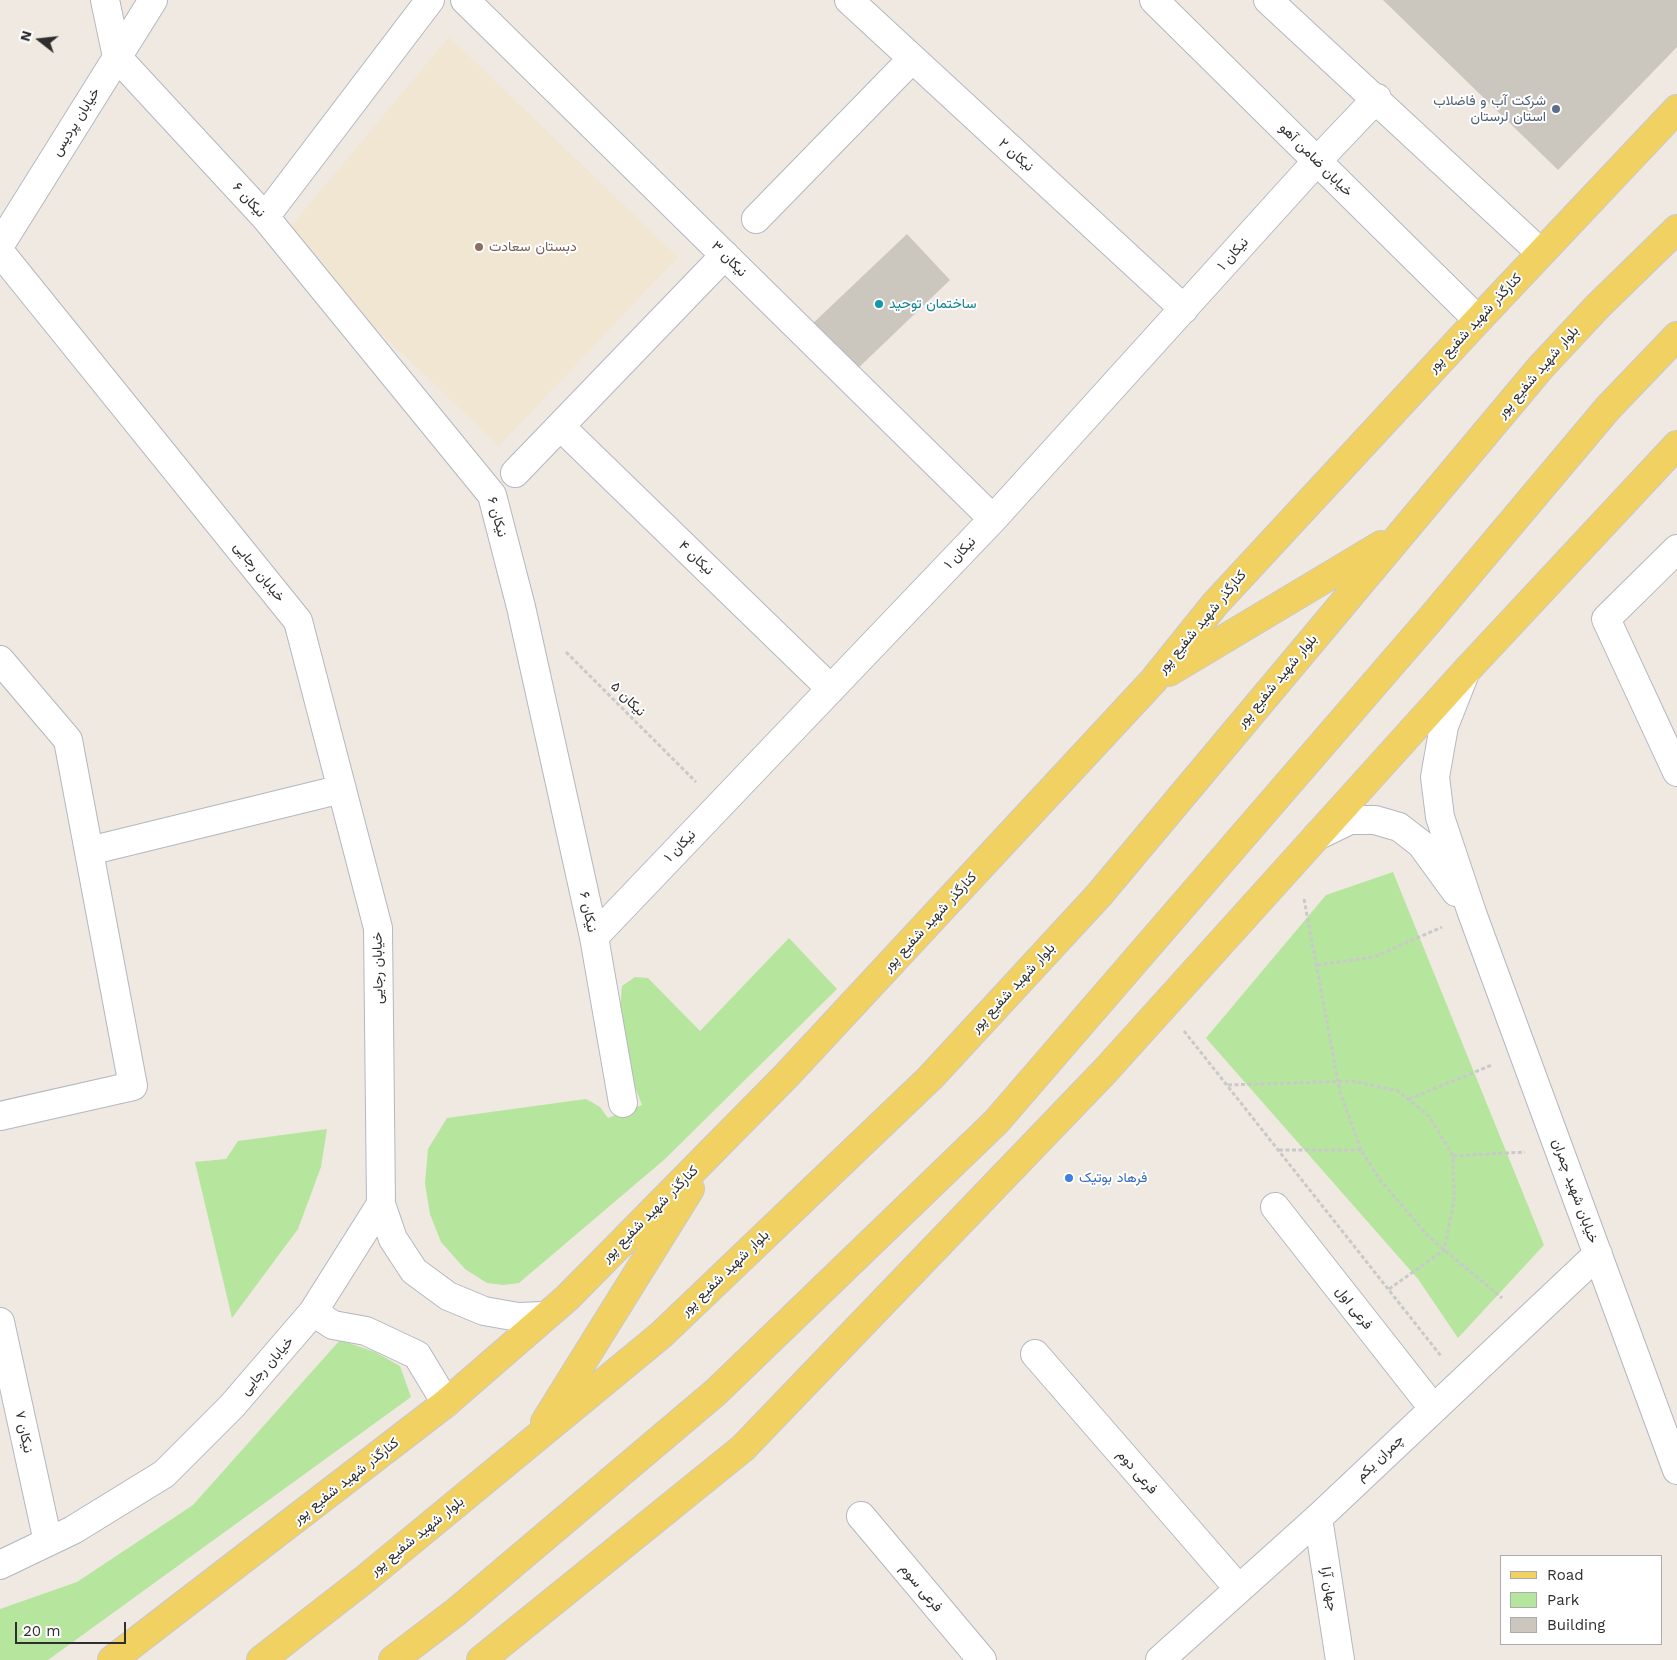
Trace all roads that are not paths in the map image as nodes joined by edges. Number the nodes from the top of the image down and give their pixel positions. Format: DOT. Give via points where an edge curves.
graph roads {
  1 [pos="105,0"];
  2 [pos="153,0"];
  3 [pos="430,0"];
  4 [pos="465,0"];
  5 [pos="849,0"];
  6 [pos="1154,0"];
  7 [pos="1268,0"];
  8 [pos="117,57"];
  9 [pos="912,59"];
  10 [pos="1376,98"];
  11 [pos="1677,109"];
  12 [pos="1317,161"];
  13 [pos="264,217"];
  14 [pos="756,219"];
  15 [pos="1677,229"];
  16 [pos="0,245"];
  17 [pos="0,252"];
  18 [pos="1540,253"];
  19 [pos="725,255"];
  20 [pos="1184,308"];
  21 [pos="1478,320"];
  22 [pos="1677,336"];
  23 [pos="561,426"];
  24 [pos="1677,445"];
  25 [pos="514,473"];
  26 [pos="993,519"];
  27 [pos="1399,534"];
  28 [pos="1677,549"];
  29 [pos="0,660"];
  30 [pos="1467,670"];
  31 [pos="1153,682"];
  32 [pos="831,689"];
  33 [pos="1677,772"];
  34 [pos="342,789"];
  35 [pos="1317,836"];
  36 [pos="89,851"];
  37 [pos="1472,914"];
  38 [pos="594,937"];
  39 [pos="623,1103"];
  40 [pos="0,1116"];
  41 [pos="716,1147"];
  42 [pos="381,1204"];
  43 [pos="1275,1207"];
  44 [pos="1598,1254"];
  45 [pos="313,1312"];
  46 [pos="544,1316"];
  47 [pos="1,1333"];
  48 [pos="1035,1354"];
  49 [pos="446,1403"];
  50 [pos="1433,1408"];
  51 [pos="533,1442"];
  52 [pos="1677,1470"];
  53 [pos="861,1516"];
  54 [pos="1318,1518"];
  55 [pos="48,1542"];
  56 [pos="0,1565"];
  57 [pos="1239,1589"];
  58 [pos="112,1660"];
  59 [pos="261,1660"];
  60 [pos="393,1660"];
  61 [pos="481,1660"];
  62 [pos="982,1660"];
  63 [pos="1160,1660"];
  64 [pos="1340,1660"];
  1 -- 8 [label="street"];
  2 -- 8 [label="street, خیابان پردیس"];
  3 -- 13 [label="street"];
  4 -- 19 [label="street, نیکان ۳"];
  5 -- 9 [label="street, نیکان ۲"];
  6 -- 12 [label="street, خیابان ضامن آهو"];
  7 -- 10 [label="street"];
  8 -- 13 [label="street, نیکان ۶"];
  8 -- 16 [label="street, خیابان پردیس"];
  9 -- 14 [label="street"];
  9 -- 20 [label="street, نیکان ۲"];
  10 -- 12 [label="street, نیکان ۱"];
  10 -- 18 [label="street"];
  11 -- 18 [label="main road, کنارگذر شهید شفیع پور"];
  12 -- 20 [label="street, نیکان ۱"];
  12 -- 21 [label="street, خیابان ضامن آهو"];
  13 -- 38 [label="street, نیکان ۶" via="492,495 521,607"];
  15 -- 27 [label="main road, بلوار شهید شفیع پور" via="1541,367"];
  17 -- 34 [label="street, خیابان رجایی" via="298,621"];
  18 -- 21 [label="main road, کنارگذر شهید شفیع پور"];
  19 -- 23 [label="street"];
  19 -- 26 [label="street, نیکان ۳"];
  20 -- 26 [label="street, نیکان ۱"];
  21 -- 31 [label="main road, کنارگذر شهید شفیع پور" via="1215,604"];
  22 -- 60 [label="main road" via="1608,408 996,1122 716,1392 456,1612"];
  23 -- 25 [label="street"];
  23 -- 32 [label="street, نیکان ۴"];
  24 -- 30 [label="main road"];
  26 -- 32 [label="street, نیکان ۱"];
  27 -- 31 [label="main road"];
  27 -- 51 [label="main road, بلوار شهید شفیع پور" via="1099,895 930,1078 661,1335"];
  28 -- 33 [label="street" via="1606,619"];
  29 -- 36 [label="street" via="68,740"];
  30 -- 35 [label="main road"];
  30 -- 37 [label="street" via="1444,726 1435,777 1440,817"];
  31 -- 41 [label="main road, کنارگذر شهید شفیع پور"];
  32 -- 38 [label="street, نیکان ۱"];
  34 -- 36 [label="street"];
  34 -- 42 [label="street, خیابان رجایی" via="378,928"];
  35 -- 37 [label="street" via="1350,820 1375,820 1399,827 1421,844"];
  35 -- 61 [label="main road" via="1099,1077 743,1448"];
  36 -- 40 [label="street" via="133,1086"];
  37 -- 44 [label="street, خیابان شهید چمران"];
  38 -- 39 [label="street, نیکان ۶"];
  41 -- 46 [label="main road, کنارگذر شهید شفیع پور" via="567,1298"];
  41 -- 51 [label="main road"];
  42 -- 45 [label="street, خیابان رجایی"];
  42 -- 46 [label="street" via="393,1239 414,1271 448,1296 484,1311 518,1317"];
  43 -- 50 [label="street, فرعی اول"];
  44 -- 50 [label="street, چمران یکم"];
  44 -- 52 [label="street, خیابان شهید چمران"];
  45 -- 49 [label="street" via="333,1325 366,1331 417,1356"];
  45 -- 55 [label="street, خیابان رجایی" via="232,1406 164,1474"];
  46 -- 49 [label="main road, کنارگذر شهید شفیع پور"];
  47 -- 55 [label="street, نیکان ۷"];
  48 -- 57 [label="street, فرعی دوم"];
  49 -- 58 [label="main road, کنارگذر شهید شفیع پور"];
  50 -- 54 [label="street, چمران یکم"];
  51 -- 59 [label="main road, بلوار شهید شفیع پور"];
  53 -- 62 [label="street, فرعی سوم"];
  54 -- 57 [label="street, چمران یکم"];
  54 -- 64 [label="street, جهان آرا"];
  55 -- 56 [label="street, خیابان رجایی"];
  57 -- 63 [label="street, چمران یکم"];
}
